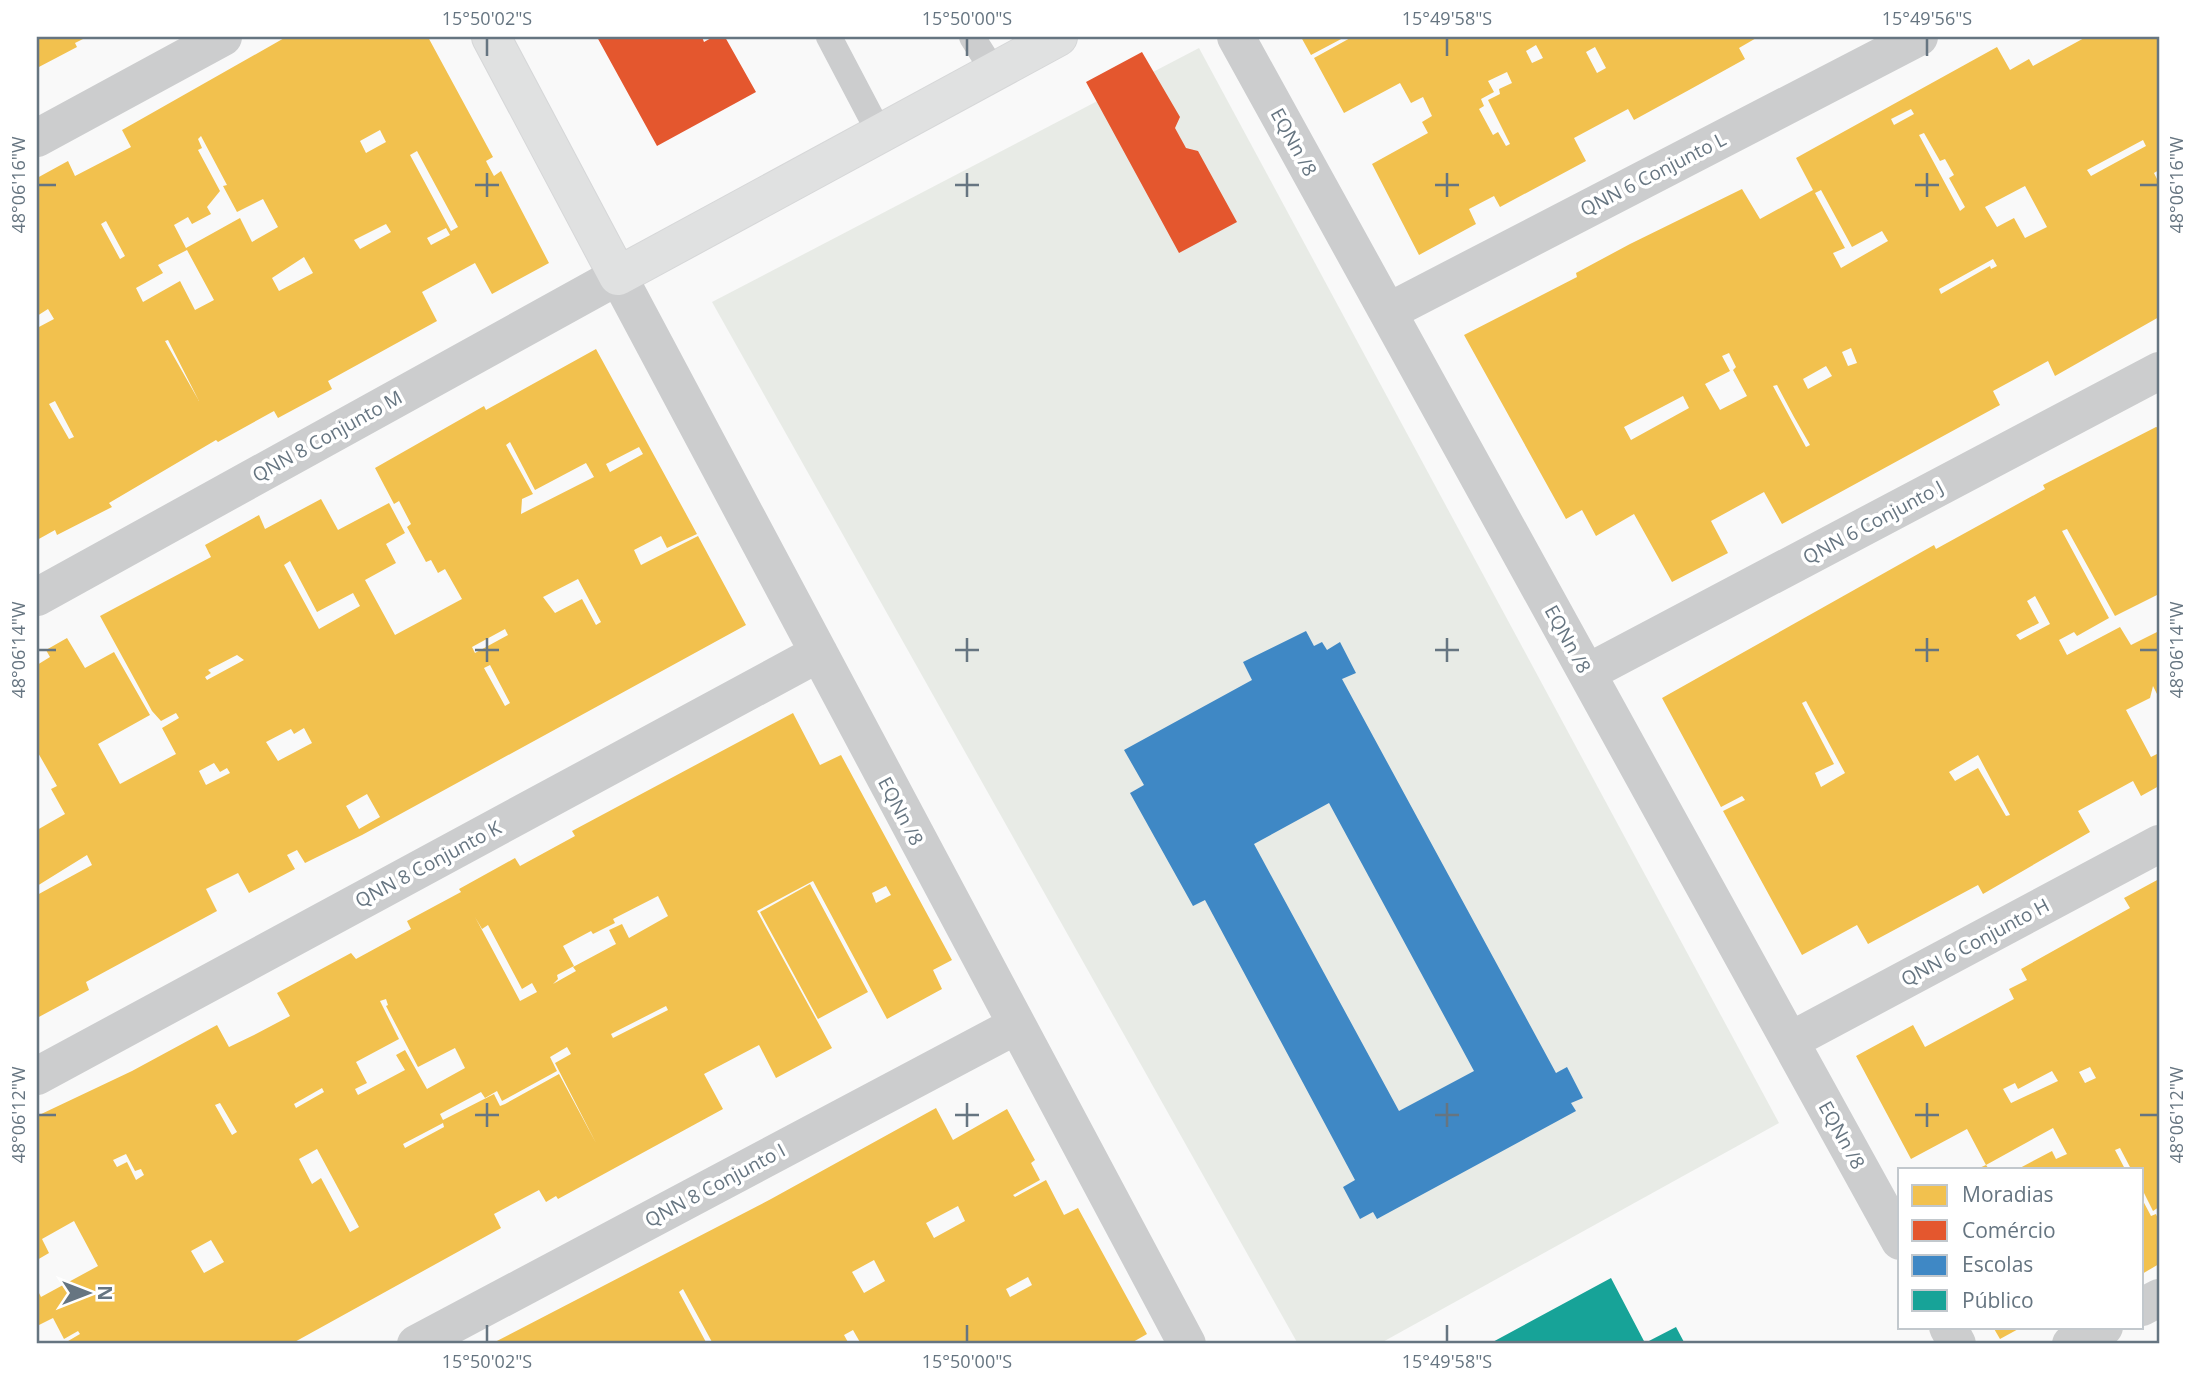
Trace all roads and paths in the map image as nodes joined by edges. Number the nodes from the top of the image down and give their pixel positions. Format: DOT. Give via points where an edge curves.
graph roads {
  1 [pos="223,37"];
  2 [pos="491,37"];
  3 [pos="829,37"];
  4 [pos="972,37"];
  5 [pos="1058,37"];
  6 [pos="1236,37"];
  7 [pos="1919,37"];
  8 [pos="994,72"];
  9 [pos="880,134"];
  10 [pos="37,138"];
  11 [pos="618,276"];
  12 [pos="1388,312"];
  13 [pos="2159,371"];
  14 [pos="37,597"];
  15 [pos="819,653"];
  16 [pos="1587,673"];
  17 [pos="2159,844"];
  18 [pos="1015,1026"];
  19 [pos="1790,1041"];
  20 [pos="37,1076"];
  21 [pos="1898,1237"];
  22 [pos="1949,1328"];
  23 [pos="2102,1328"];
  24 [pos="416,1344"];
  25 [pos="1187,1344"];
  26 [pos="1957,1344"];
  27 [pos="2070,1344"];
  1 -- 10 [label="street"];
  2 -- 11 [label="main road"];
  3 -- 9 [label="lane"];
  4 -- 8 [label="lane"];
  5 -- 8 [label="main road"];
  6 -- 12 [label="street, EQNn /8"];
  7 -- 12 [label="street, QNN 6 Conjunto L"];
  8 -- 9 [label="main road"];
  9 -- 11 [label="main road"];
  11 -- 14 [label="street, QNN 8 Conjunto M"];
  11 -- 15 [label="street, EQNn /8"];
  12 -- 16 [label="street, EQNn /8"];
  13 -- 16 [label="street, QNN 6 Conjunto J"];
  15 -- 18 [label="street, EQNn /8"];
  15 -- 20 [label="street, QNN 8 Conjunto K"];
  16 -- 19 [label="street, EQNn /8"];
  17 -- 19 [label="street, QNN 6 Conjunto H"];
  18 -- 24 [label="street, QNN 8 Conjunto I"];
  18 -- 25 [label="street, EQNn /8"];
  19 -- 21 [label="street, EQNn /8"];
  22 -- 26 [label="street"];
  23 -- 27 [label="street"];
}
